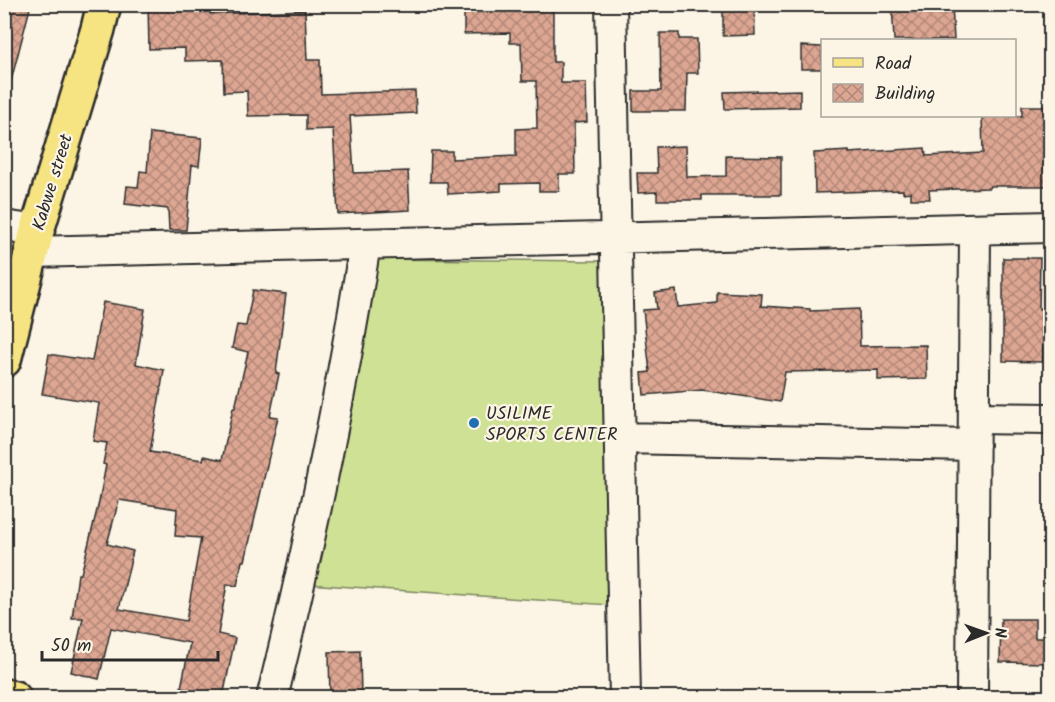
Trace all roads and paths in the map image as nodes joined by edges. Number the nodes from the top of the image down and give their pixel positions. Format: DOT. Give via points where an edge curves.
graph roads {
  1 [pos="104,4"];
  2 [pos="611,4"];
  3 [pos="4,226"];
  4 [pos="1050,227"];
  5 [pos="975,229"];
  6 [pos="616,238"];
  7 [pos="34,242"];
  8 [pos="365,244"];
  9 [pos="4,360"];
  10 [pos="1050,419"];
  11 [pos="974,432"];
  12 [pos="620,438"];
  13 [pos="4,696"];
  14 [pos="14,698"];
  15 [pos="272,698"];
  16 [pos="625,698"];
  17 [pos="972,698"];
  1 -- 7 [label="main road, Kabwe street"];
  2 -- 6 [label="street"];
  3 -- 7 [label="street"];
  4 -- 5 [label="street"];
  5 -- 6 [label="street"];
  5 -- 11 [label="street"];
  6 -- 8 [label="street"];
  6 -- 12 [label="street"];
  7 -- 8 [label="street"];
  7 -- 9 [label="main road, Kabwe street"];
  8 -- 15 [label="street" via="336,413"];
  10 -- 11 [label="street"];
  11 -- 12 [label="street"];
  11 -- 17 [label="street"];
  12 -- 16 [label="street"];
  13 -- 14 [label="main road"];
}
